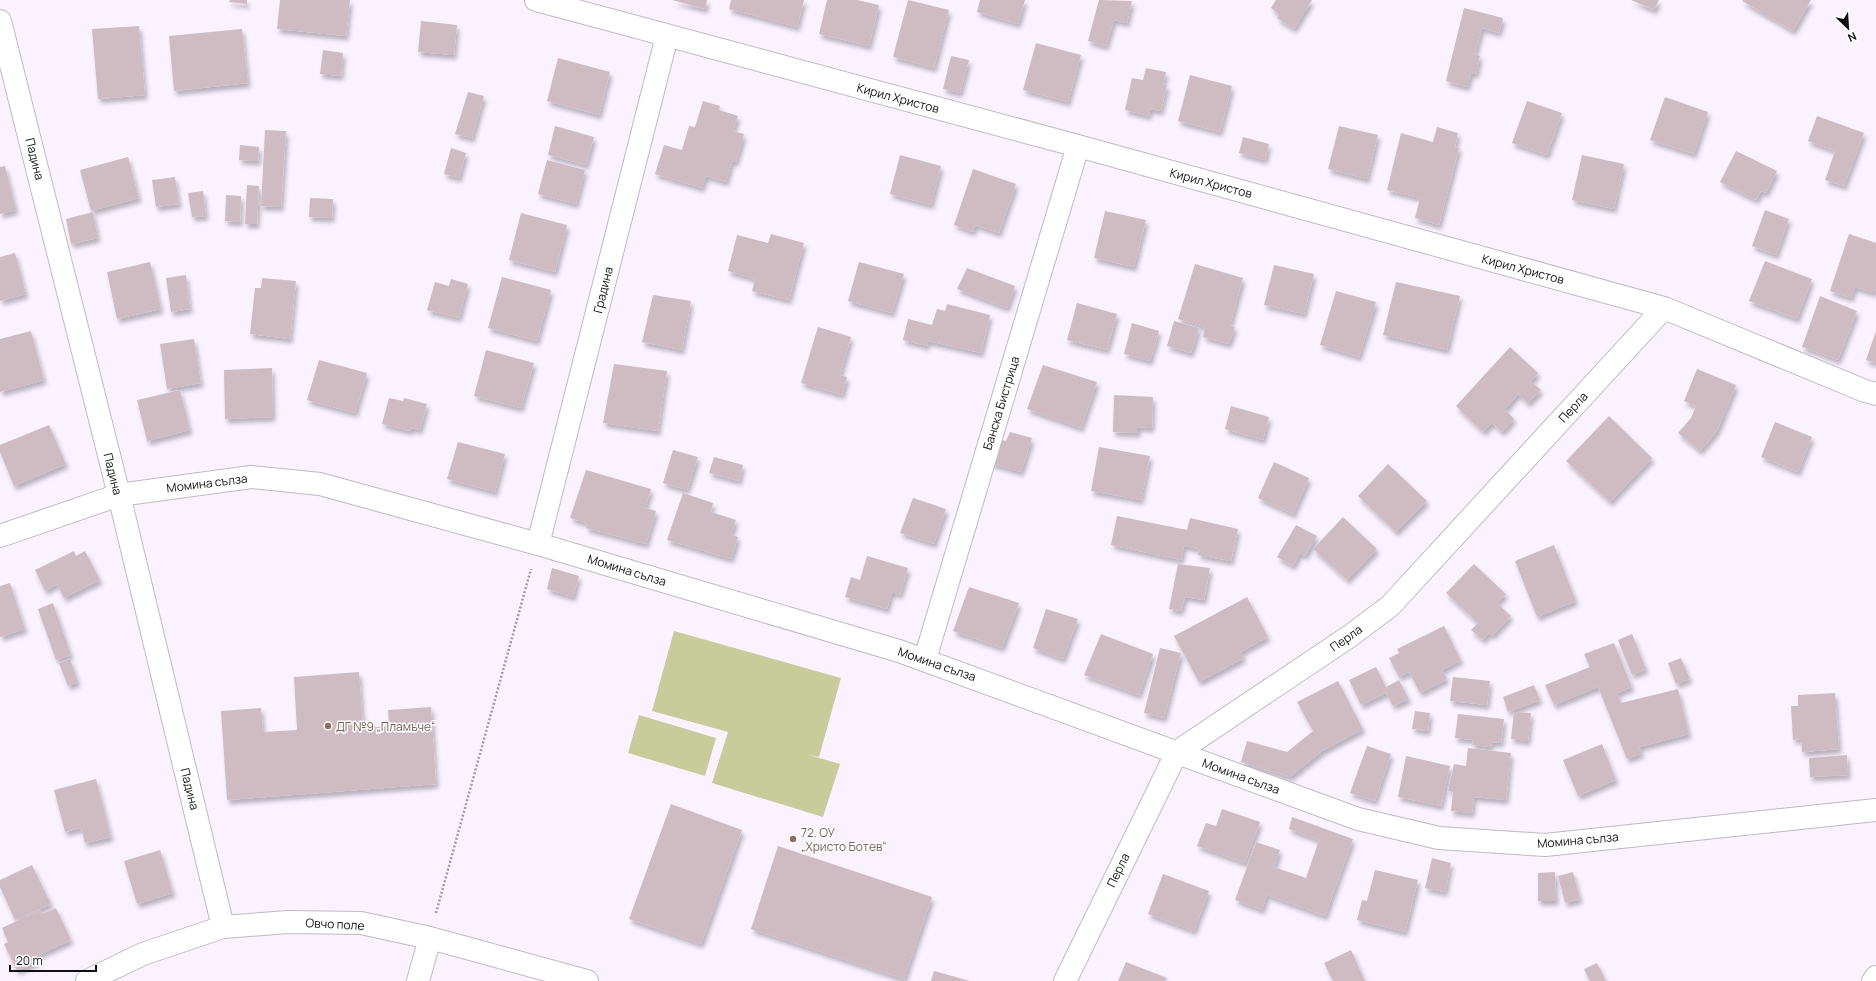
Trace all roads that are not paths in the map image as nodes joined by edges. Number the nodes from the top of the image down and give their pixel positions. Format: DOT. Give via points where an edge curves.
graph roads {
  1 [pos="536,0"];
  2 [pos="0,21"];
  3 [pos="667,36"];
  4 [pos="1078,146"];
  5 [pos="1664,308"];
  6 [pos="1876,394"];
  7 [pos="119,495"];
  8 [pos="0,536"];
  9 [pos="538,544"];
  10 [pos="925,659"];
  11 [pos="1177,752"];
  12 [pos="1876,810"];
  13 [pos="223,927"];
  14 [pos="430,938"];
  15 [pos="1876,977"];
  16 [pos="578,980"];
  17 [pos="87,981"];
  18 [pos="418,981"];
  19 [pos="1064,981"];
  20 [pos="1873,981"];
  1 -- 3 [label="street, Кирил Христов"];
  2 -- 7 [label="street, Падина"];
  3 -- 4 [label="street, Кирил Христов"];
  3 -- 9 [label="street, Градина"];
  4 -- 5 [label="street, Кирил Христов"];
  4 -- 10 [label="street, Банска Бистрица"];
  5 -- 6 [label="street, Кирил Христов"];
  5 -- 11 [label="street, Перла" via="1390,606 1350,636"];
  7 -- 8 [label="street, Момина сълза"];
  7 -- 9 [label="street, Момина сълза" via="251,477 320,484"];
  7 -- 13 [label="street, Падина"];
  9 -- 10 [label="street, Момина сълза"];
  10 -- 11 [label="street, Момина сълза"];
  11 -- 12 [label="street, Момина сълза" via="1358,819 1439,838 1544,845"];
  11 -- 19 [label="street, Перла"];
  13 -- 14 [label="street, Овчо поле" via="288,922 361,924"];
  13 -- 17 [label="street, Овчо поле" via="143,954"];
  14 -- 16 [label="street, Овчо поле"];
  14 -- 18 [label="street"];
  15 -- 20 [label="street"];
}
